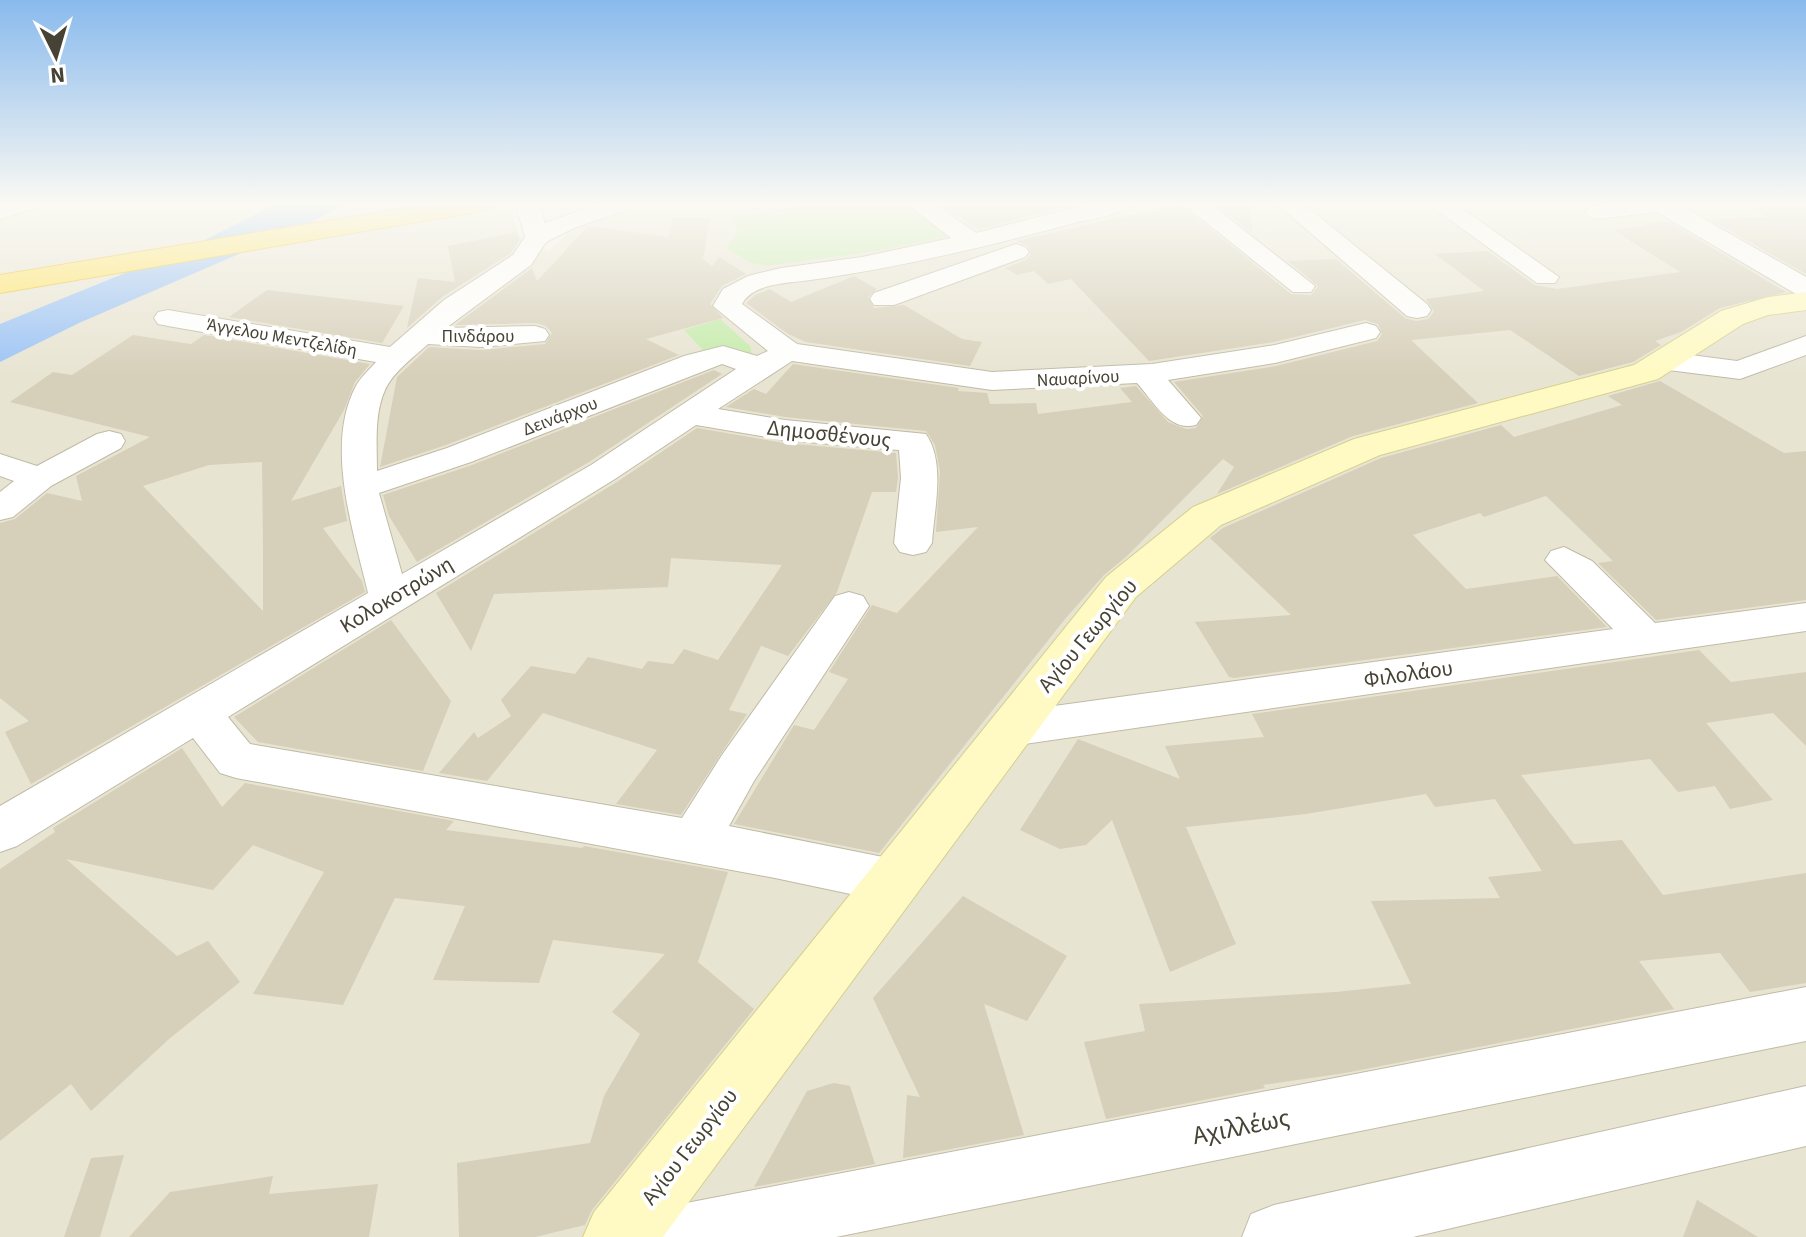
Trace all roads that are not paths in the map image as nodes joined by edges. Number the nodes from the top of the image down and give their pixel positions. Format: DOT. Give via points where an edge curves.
graph roads {
  1 [pos="138,261"];
  2 [pos="521,261"];
  3 [pos="881,261"];
  4 [pos="992,261"];
  5 [pos="1269,261"];
  6 [pos="1358,261"];
  7 [pos="1522,261"];
  8 [pos="1761,261"];
  9 [pos="1546,277"];
  10 [pos="0,284"];
  11 [pos="1302,286"];
  12 [pos="1806,288"];
  13 [pos="884,299"];
  14 [pos="1806,301"];
  15 [pos="1417,310"];
  16 [pos="168,318"];
  17 [pos="1366,332"];
  18 [pos="421,335"];
  19 [pos="535,335"];
  20 [pos="1806,345"];
  21 [pos="396,357"];
  22 [pos="774,360"];
  23 [pos="1668,361"];
  24 [pos="1146,374"];
  25 [pos="690,414"];
  26 [pos="1185,418"];
  27 [pos="109,441"];
  28 [pos="0,464"];
  29 [pos="39,479"];
  30 [pos="360,488"];
  31 [pos="0,509"];
  32 [pos="913,543"];
  33 [pos="1564,560"];
  34 [pos="389,598"];
  35 [pos="849,606"];
  36 [pos="1806,617"];
  37 [pos="1646,639"];
  38 [pos="198,711"];
  39 [pos="1010,729"];
  40 [pos="0,831"];
  41 [pos="694,842"];
  42 [pos="893,881"];
  43 [pos="1806,1014"];
  44 [pos="1806,1116"];
  45 [pos="619,1237"];
  46 [pos="676,1237"];
  47 [pos="1274,1237"];
  1 -- 10 [label="highway"];
  2 -- 18 [label="street"];
  3 -- 22 [label="street" via="769,278 735,291 727,306"];
  4 -- 13 [label="street"];
  5 -- 11 [label="street"];
  6 -- 15 [label="street"];
  7 -- 9 [label="street"];
  8 -- 12 [label="street"];
  14 -- 23 [label="street, Αγίου Γεωργίου" via="1777,303 1731,317"];
  16 -- 21 [label="street, Άγγελου Μεντζελίδη"];
  17 -- 24 [label="street, Ναυαρίνου" via="1245,360"];
  18 -- 19 [label="street, Πινδάρου"];
  18 -- 21 [label="street"];
  20 -- 23 [label="street" via="1740,370"];
  21 -- 30 [label="street" via="370,388 360,431"];
  22 -- 24 [label="street, Ναυαρίνου" via="992,381"];
  22 -- 25 [label="street, Κολοκοτρώνη"];
  22 -- 30 [label="street, Δεινάρχου" via="723,355 695,362"];
  23 -- 39 [label="street, Αγίου Γεωργίου" via="1646,372 1367,447 1207,516 1121,587"];
  24 -- 26 [label="street"];
  25 -- 32 [label="street, Δημοσθένους" via="785,430 914,441"];
  25 -- 34 [label="street, Κολοκοτρώνη" via="603,472"];
  27 -- 29 [label="street"];
  28 -- 29 [label="street"];
  29 -- 31 [label="street"];
  30 -- 34 [label="street"];
  33 -- 37 [label="street"];
  34 -- 38 [label="street, Κολοκοτρώνη"];
  35 -- 41 [label="street" via="745,757"];
  36 -- 37 [label="street, Φιλολάου"];
  37 -- 39 [label="street, Φιλολάου"];
  38 -- 40 [label="street, Κολοκοτρώνη"];
  38 -- 41 [label="street" via="236,760"];
  39 -- 42 [label="street, Αγίου Γεωργίου"];
  41 -- 42 [label="street"];
  42 -- 45 [label="street, Αγίου Γεωργίου"];
  43 -- 46 [label="street, Αχιλλέως"];
  44 -- 47 [label="street"];
}
